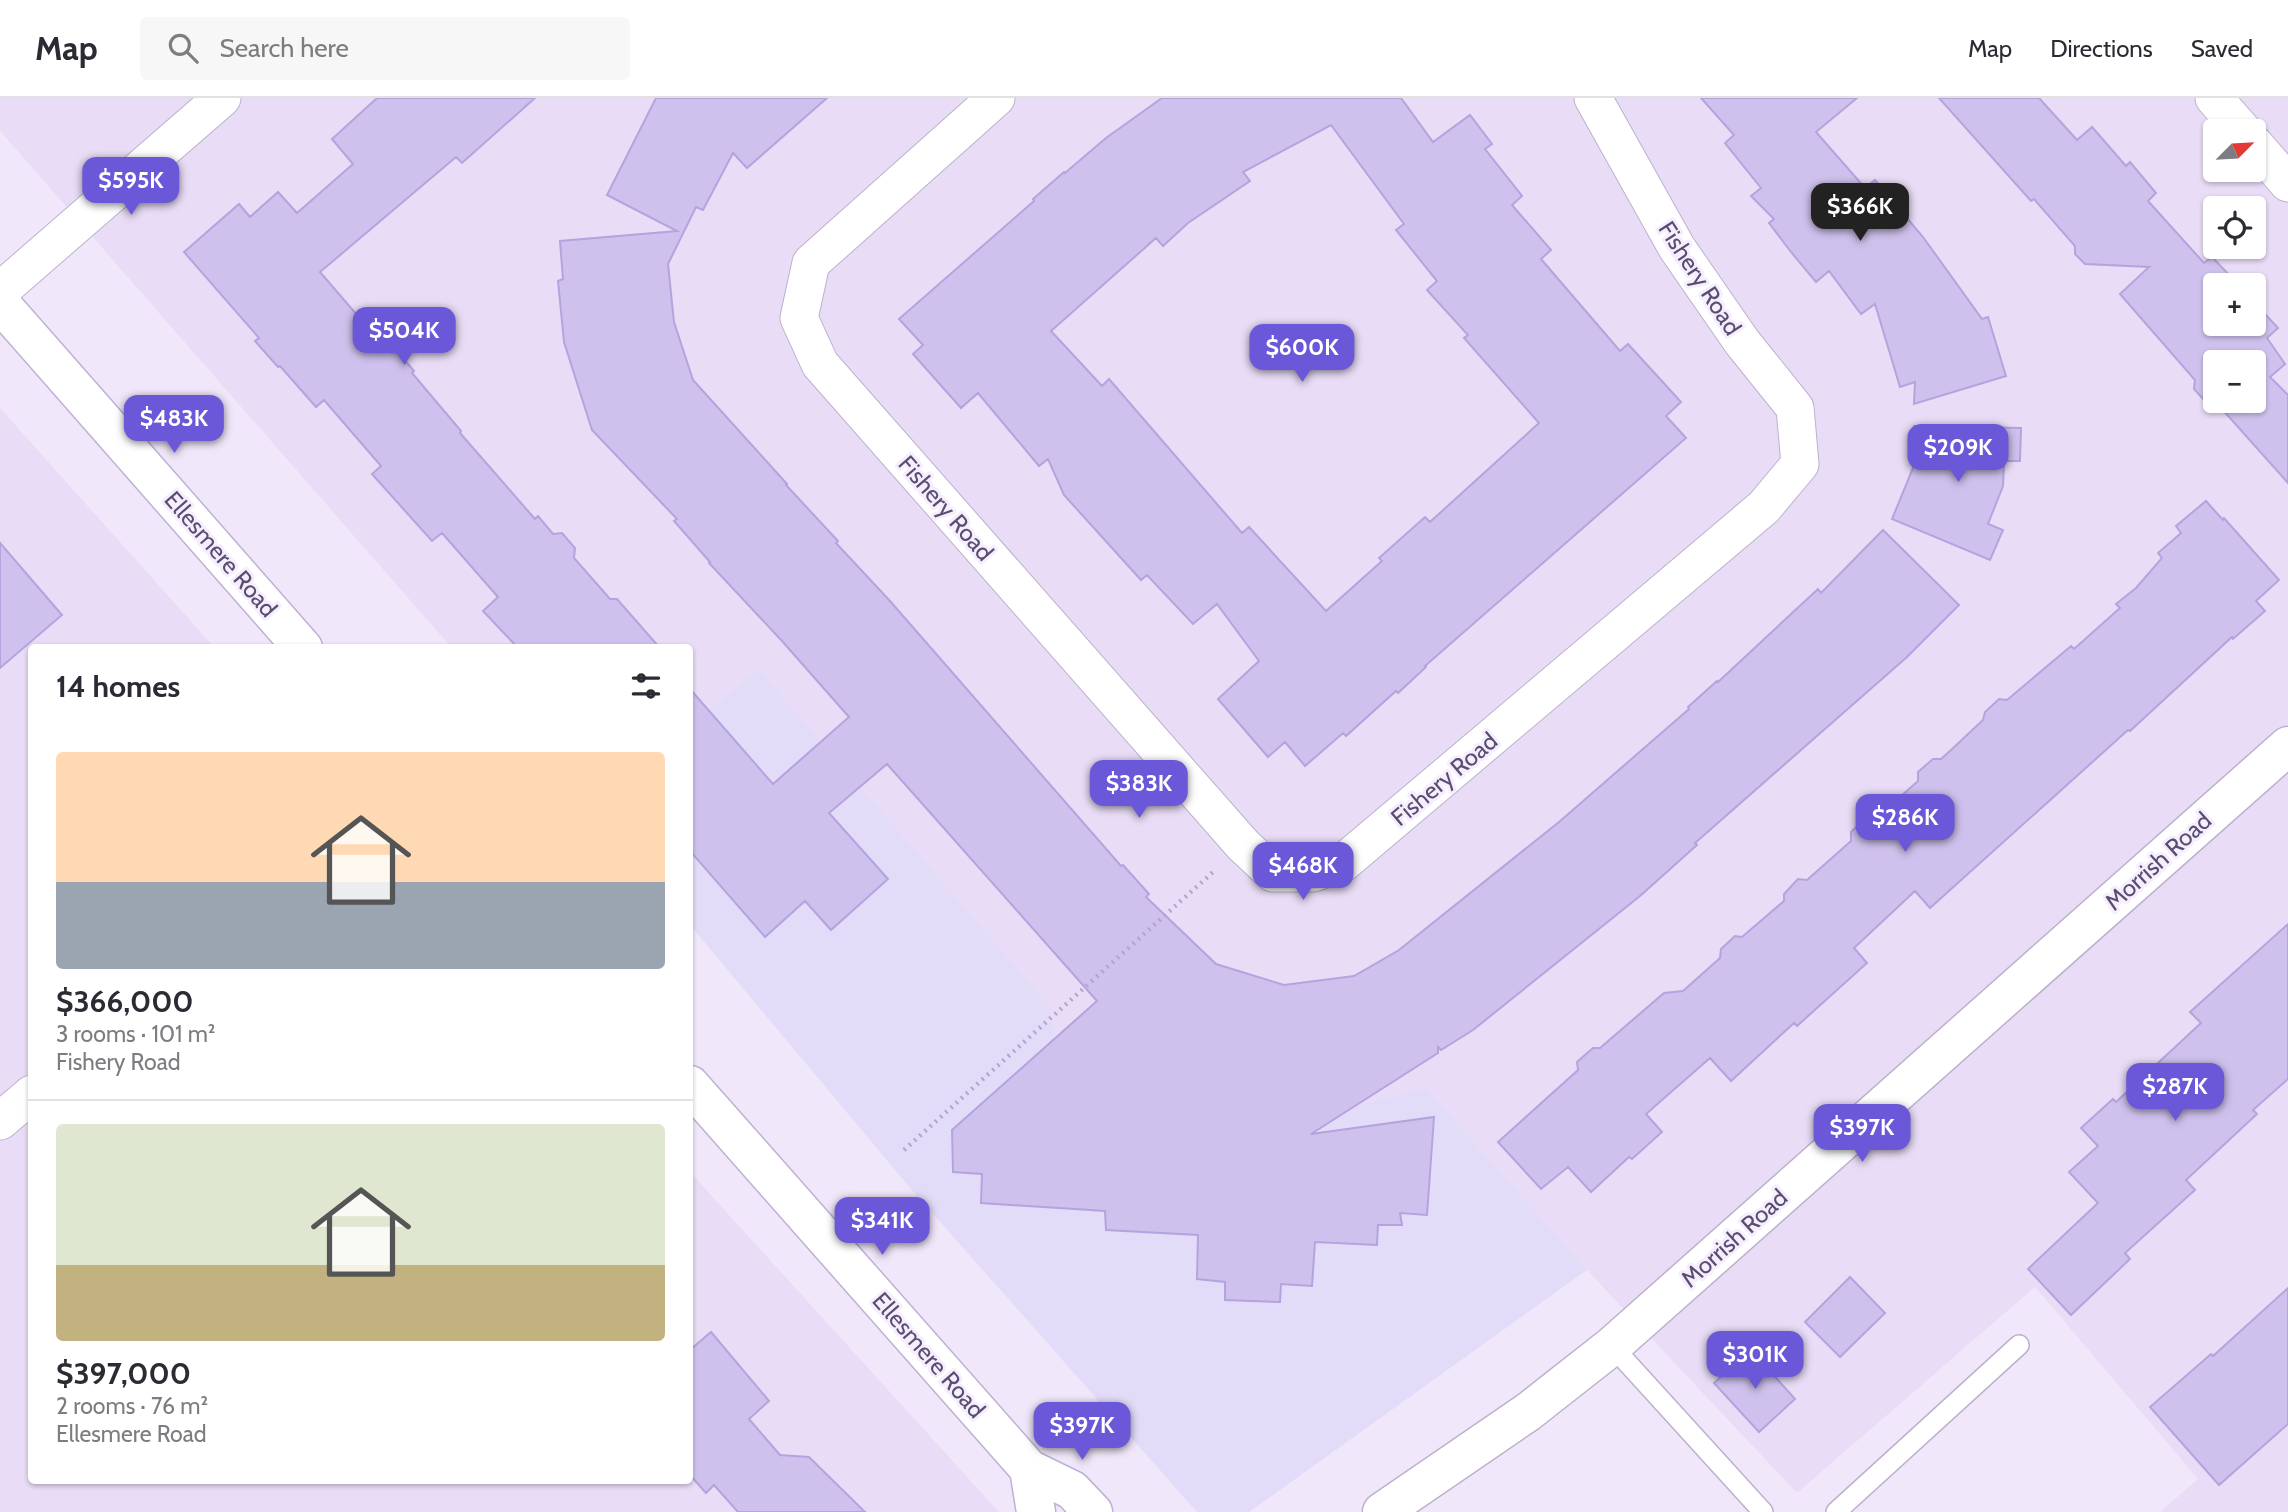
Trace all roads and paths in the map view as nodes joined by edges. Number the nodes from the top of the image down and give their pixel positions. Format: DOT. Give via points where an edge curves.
graph roads {
  1 [pos="222,98"];
  2 [pos="996,98"];
  3 [pos="1593,98"];
  4 [pos="2214,98"];
  5 [pos="2232,119"];
  6 [pos="2266,158"];
  7 [pos="2288,183"];
  8 [pos="0,291"];
  9 [pos="0,303"];
  10 [pos="299,644"];
  11 [pos="2288,746"];
  12 [pos="1242,845"];
  13 [pos="693,1088"];
  14 [pos="28,1097"];
  15 [pos="0,1121"];
  16 [pos="904,1150"];
  17 [pos="2019,1345"];
  18 [pos="1612,1346"];
  19 [pos="1029,1469"];
  20 [pos="1036,1512"];
  21 [pos="1093,1512"];
  22 [pos="1382,1512"];
  23 [pos="1763,1512"];
  24 [pos="1836,1512"];
  1 -- 8 [label="street"];
  2 -- 12 [label="street, Fishery Road" via="811,263 799,317 820,363"];
  3 -- 12 [label="street, Fishery Road" via="1677,248 1742,342 1796,408 1800,464 1764,507 1343,863 1313,873 1273,873"];
  4 -- 5 [label="street"];
  6 -- 7 [label="street"];
  9 -- 10 [label="street, Ellesmere Road"];
  11 -- 18 [label="street, Morrish Road"];
  12 -- 16 [label="path"];
  13 -- 19 [label="street, Ellesmere Road"];
  14 -- 15 [label="street"];
  17 -- 24 [label="lane"];
  18 -- 22 [label="street, Morrish Road" via="1528,1412"];
  18 -- 23 [label="lane"];
  19 -- 20 [label="street"];
  19 -- 21 [label="street, Ellesmere Road" via="1072,1490"];
}
